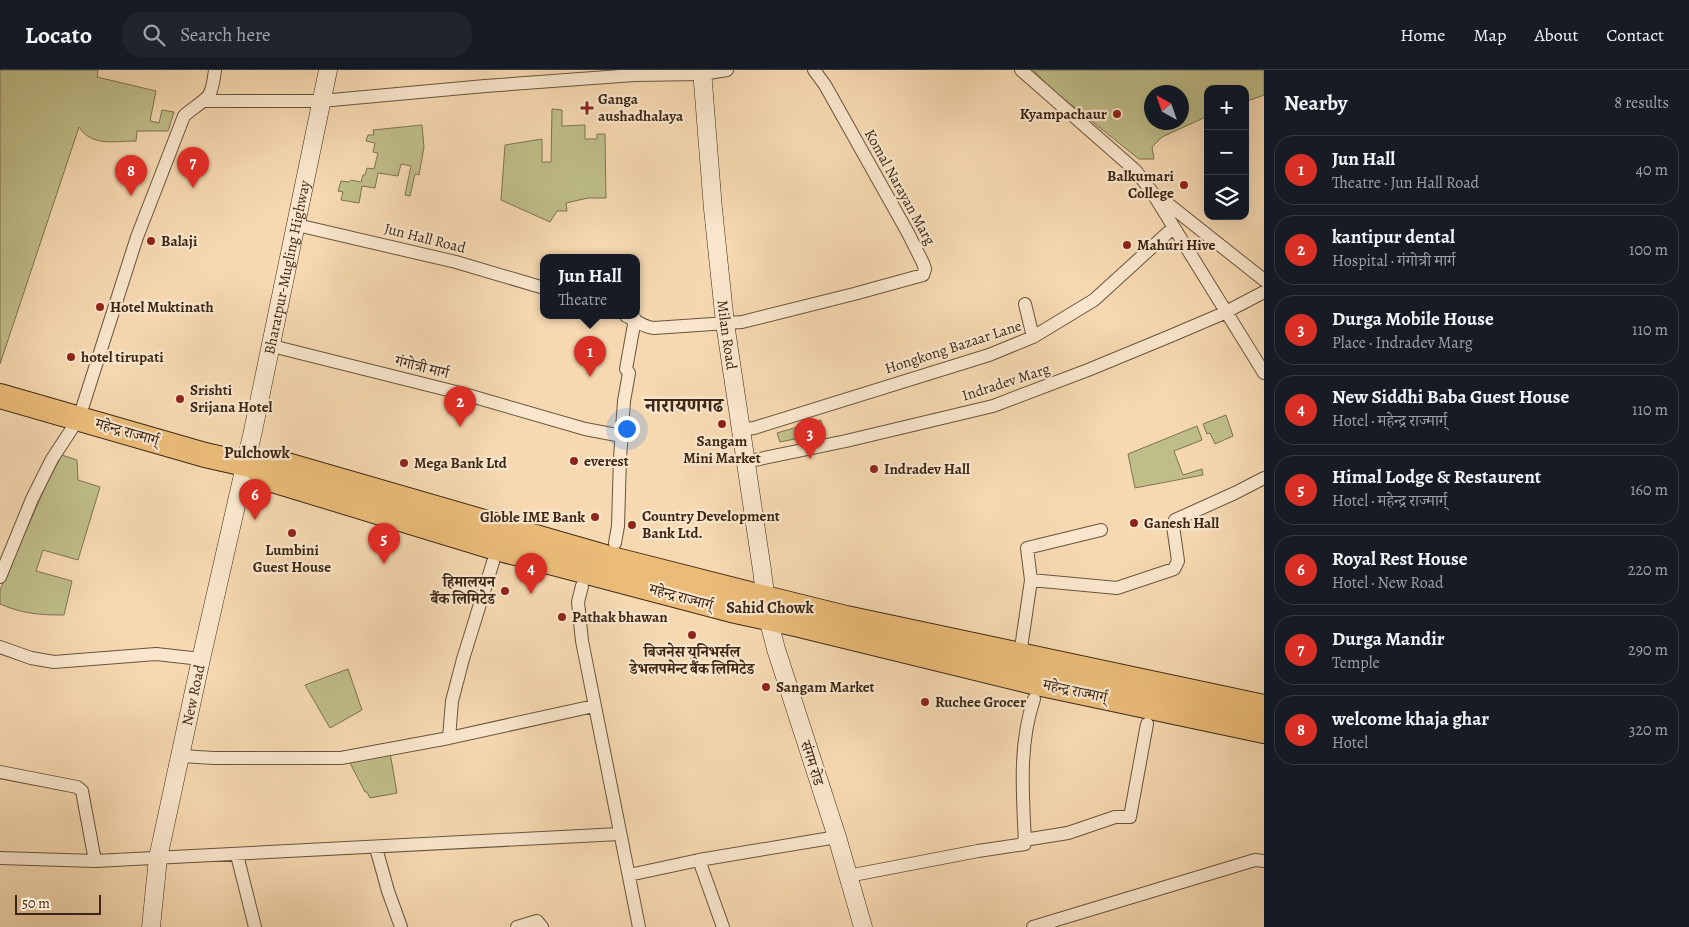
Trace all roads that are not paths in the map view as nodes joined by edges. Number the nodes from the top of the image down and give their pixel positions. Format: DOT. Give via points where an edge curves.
graph roads {
  1 [pos="215,70"];
  2 [pos="328,70"];
  3 [pos="727,70"];
  4 [pos="814,70"];
  5 [pos="1021,70"];
  6 [pos="702,72"];
  7 [pos="574,75"];
  8 [pos="204,101"];
  9 [pos="322,101"];
  10 [pos="1152,192"];
  11 [pos="297,225"];
  12 [pos="1173,228"];
  13 [pos="1264,280"];
  14 [pos="540,287"];
  15 [pos="1264,292"];
  16 [pos="1025,304"];
  17 [pos="1226,312"];
  18 [pos="631,319"];
  19 [pos="634,319"];
  20 [pos="725,324"];
  21 [pos="1034,337"];
  22 [pos="272,346"];
  23 [pos="1264,373"];
  24 [pos="0,396"];
  25 [pos="79,418"];
  26 [pos="740,430"];
  27 [pos="622,436"];
  28 [pos="745,462"];
  29 [pos="250,465"];
  30 [pos="1264,478"];
  31 [pos="1100,530"];
  32 [pos="615,543"];
  33 [pos="494,562"];
  34 [pos="0,577"];
  35 [pos="1031,580"];
  36 [pos="582,586"];
  37 [pos="766,608"];
  38 [pos="0,647"];
  39 [pos="1020,655"];
  40 [pos="201,659"];
  41 [pos="1034,699"];
  42 [pos="594,706"];
  43 [pos="1264,707"];
  44 [pos="1147,724"];
  45 [pos="1264,731"];
  46 [pos="449,738"];
  47 [pos="181,756"];
  48 [pos="0,772"];
  49 [pos="619,834"];
  50 [pos="837,837"];
  51 [pos="1024,840"];
  52 [pos="376,848"];
  53 [pos="237,855"];
  54 [pos="0,858"];
  55 [pos="158,858"];
  56 [pos="698,860"];
  57 [pos="95,861"];
  58 [pos="1264,861"];
  59 [pos="628,875"];
  60 [pos="848,876"];
  61 [pos="151,927"];
  62 [pos="255,927"];
  63 [pos="401,927"];
  64 [pos="517,927"];
  65 [pos="542,927"];
  66 [pos="639,927"];
  67 [pos="723,927"];
  68 [pos="863,927"];
  69 [pos="1033,927"];
  1 -- 8 [label="street" via="210,94"];
  2 -- 9 [label="street, Bharatpur-Mugling Highway"];
  3 -- 6 [label="street"];
  4 -- 20 [label="street, Komal Narayan Marg" via="892,204 925,269 923,274 854,294"];
  5 -- 10 [label="street" via="1135,170"];
  6 -- 7 [label="street"];
  6 -- 20 [label="street, Milan Road"];
  7 -- 9 [label="street"];
  8 -- 9 [label="street"];
  8 -- 25 [label="street" via="184,116 152,195"];
  9 -- 11 [label="street, Bharatpur-Mugling Highway"];
  10 -- 12 [label="street"];
  10 -- 13 [label="street"];
  11 -- 14 [label="street, Jun Hall Road" via="456,262"];
  11 -- 22 [label="street, Bharatpur-Mugling Highway"];
  12 -- 17 [label="street"];
  12 -- 21 [label="street, Hongkong Bazaar Lane" via="1094,300"];
  15 -- 17 [label="street, Indradev Marg"];
  16 -- 21 [label="street"];
  17 -- 23 [label="street"];
  17 -- 28 [label="street, Indradev Marg" via="993,406"];
  18 -- 27 [label="street"];
  19 -- 20 [label="street" via="645,327 654,328"];
  20 -- 26 [label="street, Milan Road"];
  21 -- 26 [label="street, Hongkong Bazaar Lane" via="1012,348"];
  22 -- 27 [label="street, गंगोत्री मार्ग"];
  22 -- 29 [label="street, Bharatpur-Mugling Highway"];
  24 -- 25 [label="highway, महेन्द्र राज्मार्ग्"];
  25 -- 29 [label="highway, महेन्द्र राज्मार्ग्"];
  25 -- 34 [label="street" via="32,498"];
  26 -- 28 [label="street, Milan Road"];
  27 -- 32 [label="street"];
  28 -- 37 [label="street, Milan Road"];
  29 -- 37 [label="highway, महेन्द्र राज्मार्ग्" via="271,461 287,465 612,559"];
  29 -- 40 [label="street, New Road"];
  30 -- 35 [label="street" via="1175,520 1178,561 1174,568 1117,588"];
  31 -- 35 [label="street" via="1028,546"];
  33 -- 46 [label="street" via="462,659 452,701"];
  35 -- 39 [label="street"];
  36 -- 42 [label="street" via="578,602"];
  37 -- 39 [label="highway, महेन्द्र राज्मार्ग्" via="846,618"];
  37 -- 45 [label="highway, महेन्द्र राज्मार्ग्" via="1046,685"];
  37 -- 50 [label="street, संगम रोड"];
  38 -- 40 [label="street" via="54,662 156,654"];
  39 -- 43 [label="highway, महेन्द्र राज्मार्ग्"];
  40 -- 47 [label="street, New Road"];
  41 -- 51 [label="street" via="1025,733"];
  42 -- 46 [label="street"];
  42 -- 49 [label="street"];
  44 -- 51 [label="street" via="1130,817 1115,817 1068,833"];
  46 -- 47 [label="street" via="341,758"];
  47 -- 55 [label="street, New Road"];
  48 -- 57 [label="street" via="77,787 82,791"];
  49 -- 52 [label="street"];
  49 -- 59 [label="street"];
  50 -- 56 [label="street"];
  50 -- 60 [label="street, संगम रोड"];
  51 -- 60 [label="street" via="1025,844"];
  52 -- 53 [label="street"];
  52 -- 63 [label="street"];
  53 -- 55 [label="street"];
  53 -- 62 [label="street"];
  54 -- 57 [label="street"];
  55 -- 57 [label="street"];
  55 -- 61 [label="street, New Road"];
  56 -- 59 [label="street"];
  56 -- 67 [label="street"];
  58 -- 69 [label="street" via="1255,860"];
  59 -- 66 [label="street"];
  60 -- 68 [label="street, संगम रोड"];
  64 -- 65 [label="street" via="537,921"];
}
